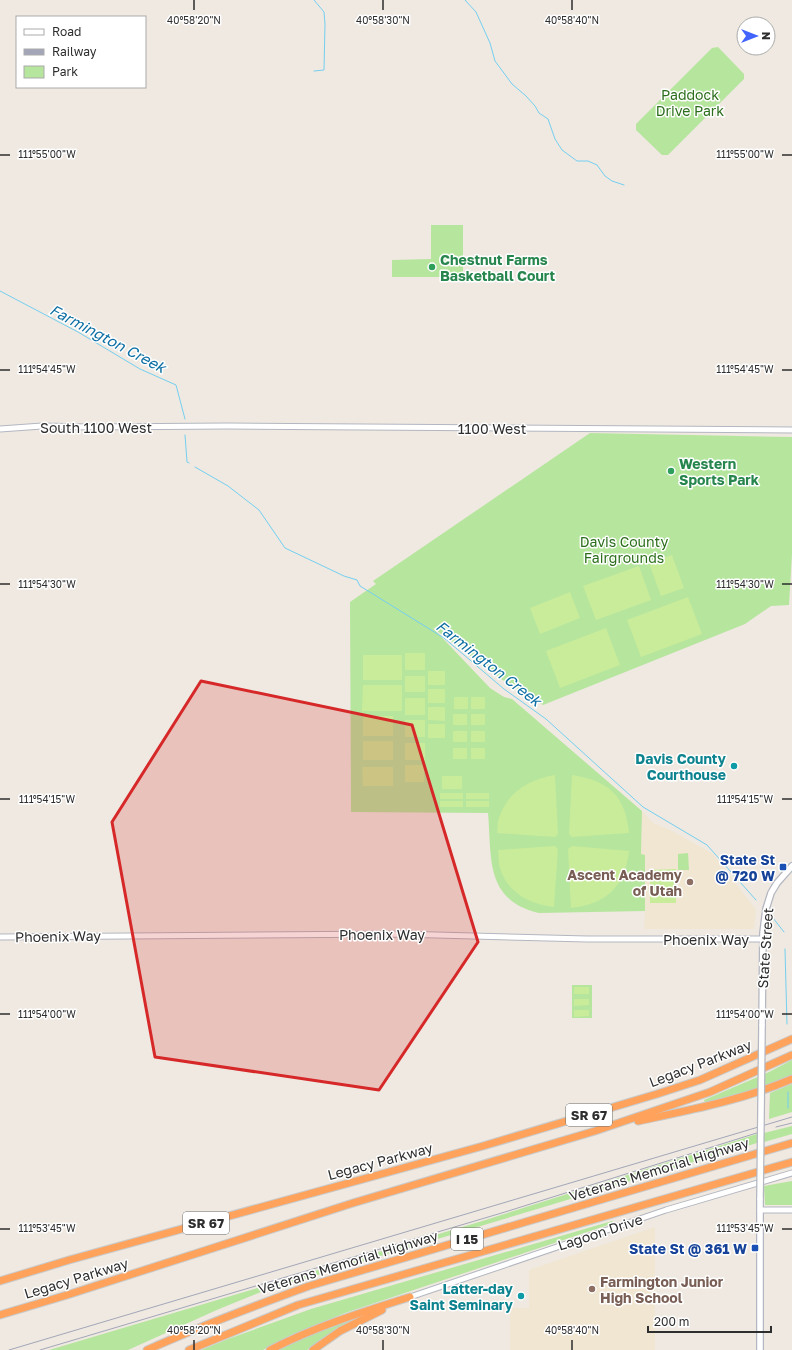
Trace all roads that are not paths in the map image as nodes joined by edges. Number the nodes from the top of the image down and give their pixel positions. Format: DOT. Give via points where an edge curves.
graph roads {
  1 [pos="192,427"];
  2 [pos="0,429"];
  3 [pos="792,430"];
  4 [pos="792,866"];
  5 [pos="0,937"];
  6 [pos="763,939"];
  7 [pos="792,1038"];
  8 [pos="792,1055"];
  9 [pos="792,1079"];
  10 [pos="595,1131"];
  11 [pos="792,1143"];
  12 [pos="792,1162"];
  13 [pos="792,1173"];
  14 [pos="760,1210"];
  15 [pos="792,1210"];
  16 [pos="0,1281"];
  17 [pos="410,1297"];
  18 [pos="0,1315"];
  19 [pos="147,1350"];
  20 [pos="189,1350"];
  21 [pos="270,1350"];
  22 [pos="313,1350"];
  23 [pos="760,1350"];
  1 -- 2 [label="street, South 1100 West" via="42,426"];
  1 -- 3 [label="street, 1100 West"];
  4 -- 6 [label="main road, State Street" via="777,883 767,905"];
  5 -- 6 [label="street, Phoenix Way" via="399,934 587,939"];
  6 -- 14 [label="main road, State Street, bridge"];
  7 -- 16 [label="highway, Legacy Parkway / SR 67" via="700,1080 657,1094 412,1166"];
  8 -- 10 [label="highway" via="710,1092"];
  9 -- 10 [label="highway" via="745,1096"];
  10 -- 18 [label="highway, Legacy Parkway / SR 67" via="352,1203"];
  11 -- 19 [label="highway, Veterans Memorial Highway / I 15" via="309,1286 241,1310"];
  12 -- 20 [label="highway, Veterans Memorial Highway / I 15" via="298,1305"];
  13 -- 17 [label="street, Lagoon Drive" via="666,1210"];
  14 -- 15 [label="street"];
  14 -- 23 [label="main road, State Street"];
  17 -- 21 [label="highway" via="347,1317"];
  17 -- 22 [label="highway" via="351,1325"];
}
